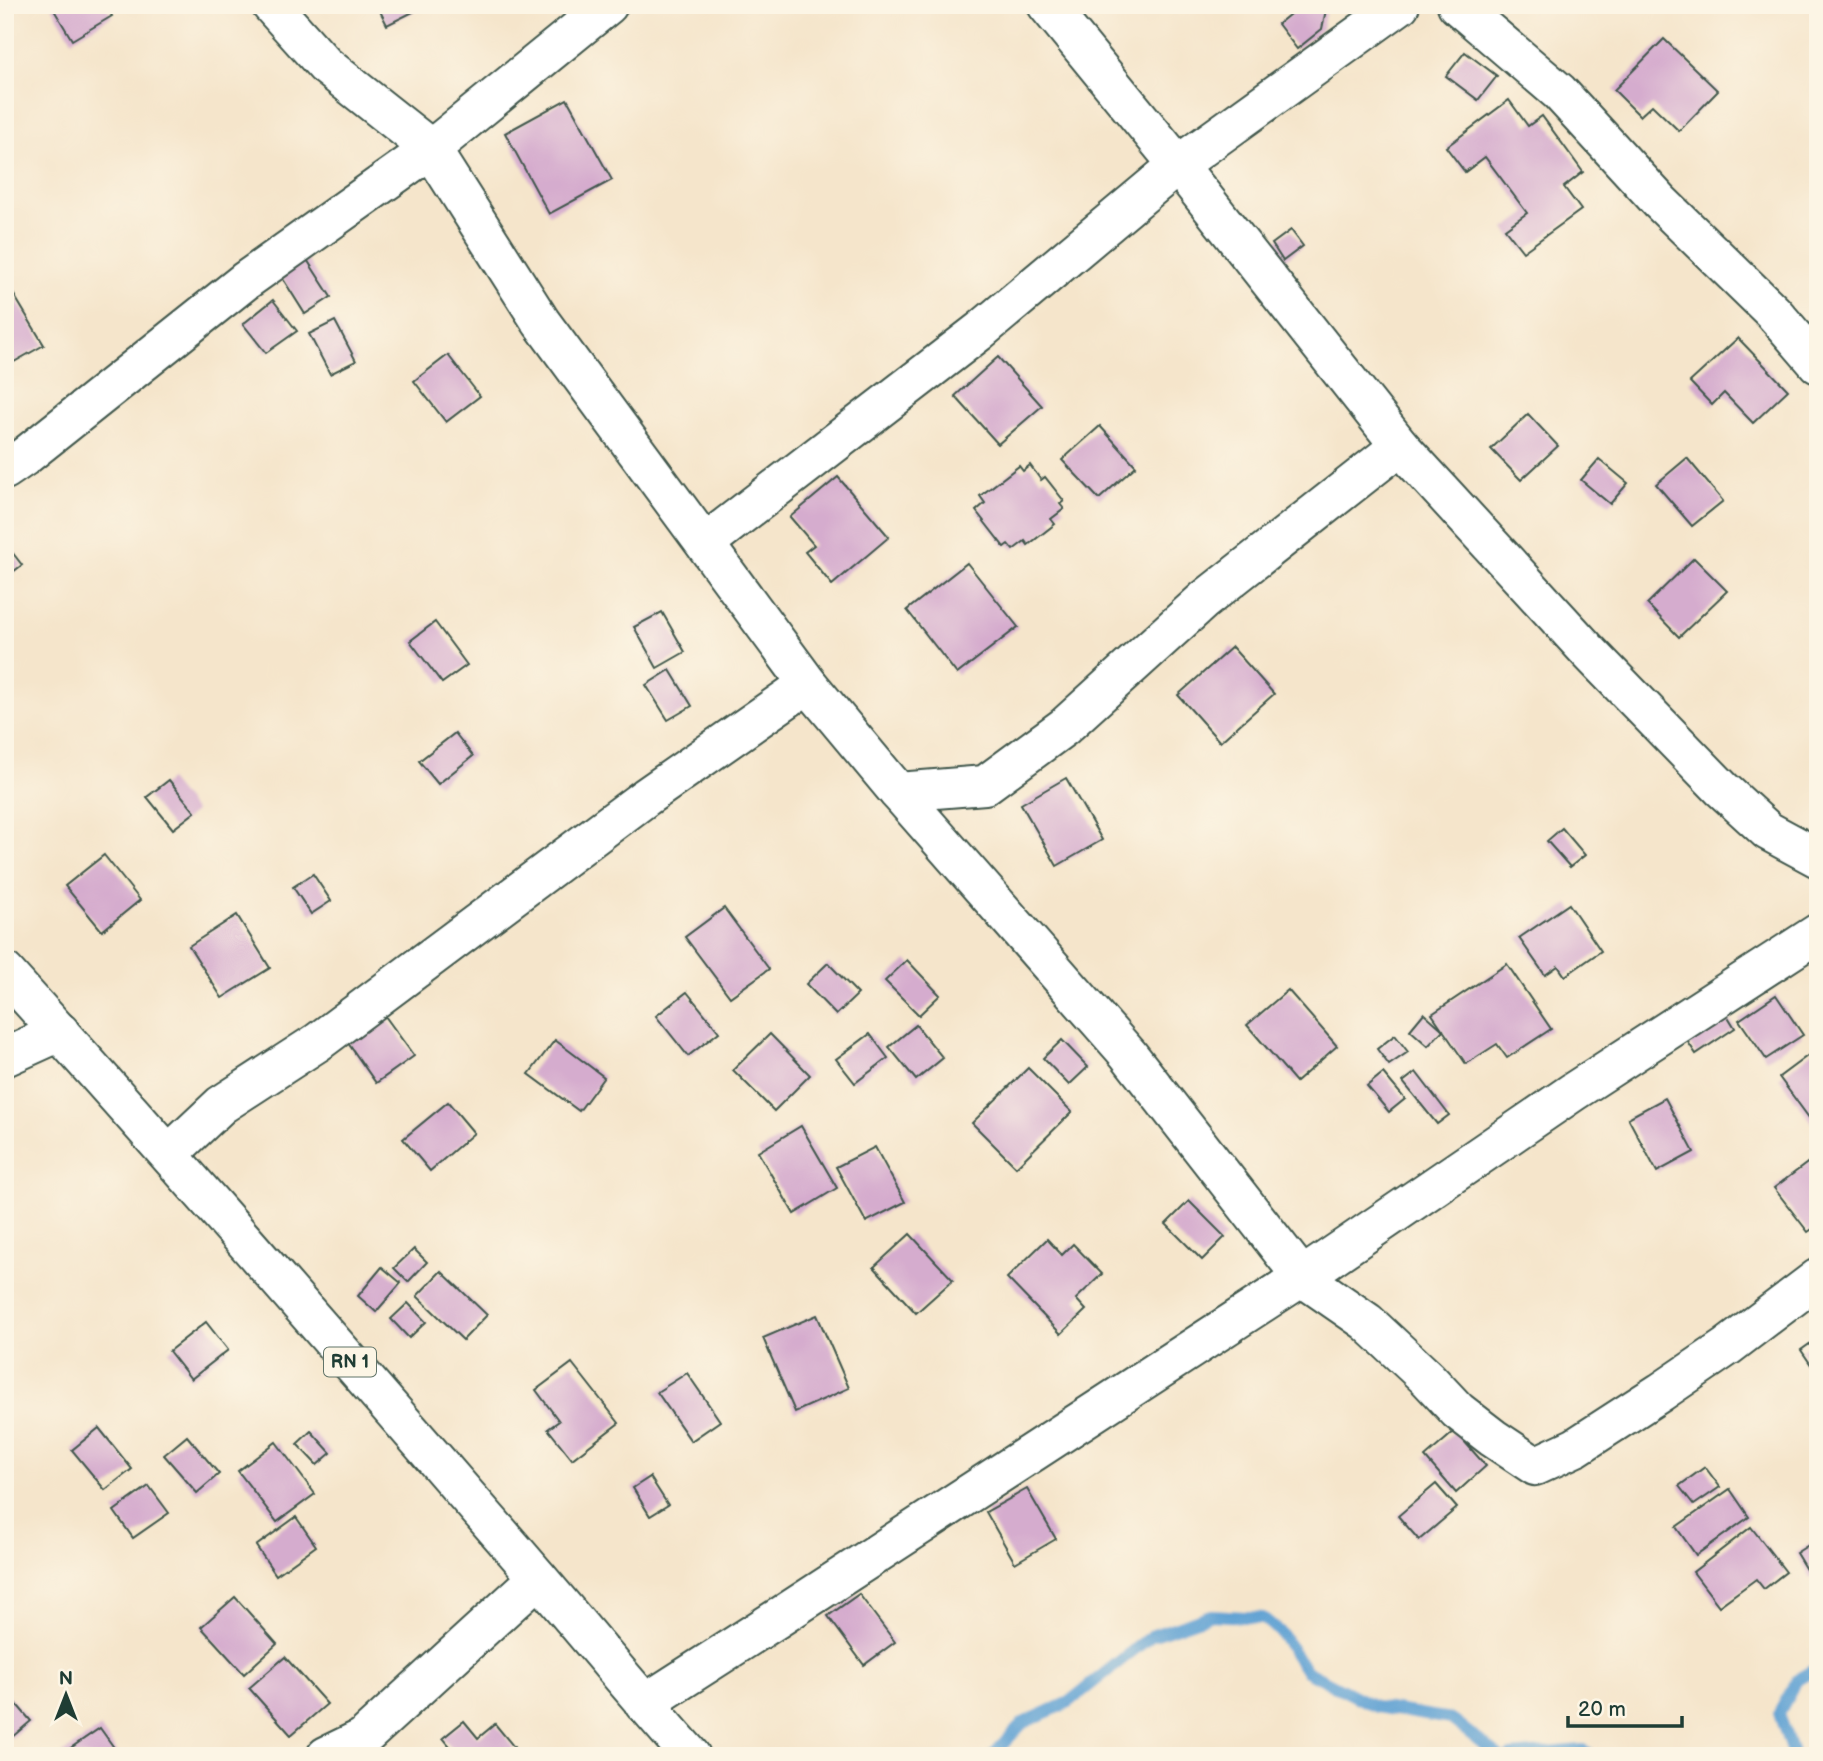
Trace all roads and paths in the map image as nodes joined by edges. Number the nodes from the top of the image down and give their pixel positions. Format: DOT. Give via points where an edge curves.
graph roads {
  1 [pos="271,5"];
  2 [pos="608,5"];
  3 [pos="1047,5"];
  4 [pos="1400,5"];
  5 [pos="1457,5"];
  6 [pos="430,149"];
  7 [pos="1178,165"];
  8 [pos="1818,364"];
  9 [pos="1400,446"];
  10 [pos="5,470"];
  11 [pos="705,543"];
  12 [pos="808,684"];
  13 [pos="898,792"];
  14 [pos="1818,858"];
  15 [pos="1818,933"];
  16 [pos="5,972"];
  17 [pos="60,1032"];
  18 [pos="5,1057"];
  19 [pos="169,1154"];
  20 [pos="1302,1277"];
  21 [pos="1818,1278"];
  22 [pos="538,1578"];
  23 [pos="644,1704"];
  24 [pos="326,1756"];
  25 [pos="691,1756"];
  1 -- 6 [label="street" via="325,65"];
  2 -- 6 [label="street"];
  3 -- 7 [label="street"];
  4 -- 7 [label="street"];
  5 -- 8 [label="street" via="1559,92"];
  6 -- 10 [label="street" via="245,281"];
  6 -- 11 [label="street" via="541,322"];
  7 -- 9 [label="street"];
  7 -- 11 [label="street" via="980,331"];
  9 -- 13 [label="street" via="1204,600 1064,727 985,785"];
  9 -- 14 [label="street" via="1722,789 1768,831"];
  11 -- 12 [label="street"];
  12 -- 13 [label="street"];
  12 -- 19 [label="street" via="646,797 318,1042 221,1105"];
  13 -- 20 [label="street" via="1128,1054"];
  15 -- 20 [label="street" via="1573,1092"];
  16 -- 17 [label="street, RN 1"];
  17 -- 18 [label="street"];
  17 -- 19 [label="street, RN 1"];
  19 -- 22 [label="street, RN 1"];
  20 -- 21 [label="street" via="1367,1321 1458,1410 1535,1466 1576,1447 1661,1392"];
  20 -- 23 [label="street"];
  22 -- 23 [label="street, RN 1"];
  22 -- 24 [label="street" via="363,1738"];
  23 -- 25 [label="street, RN 1"];
}
